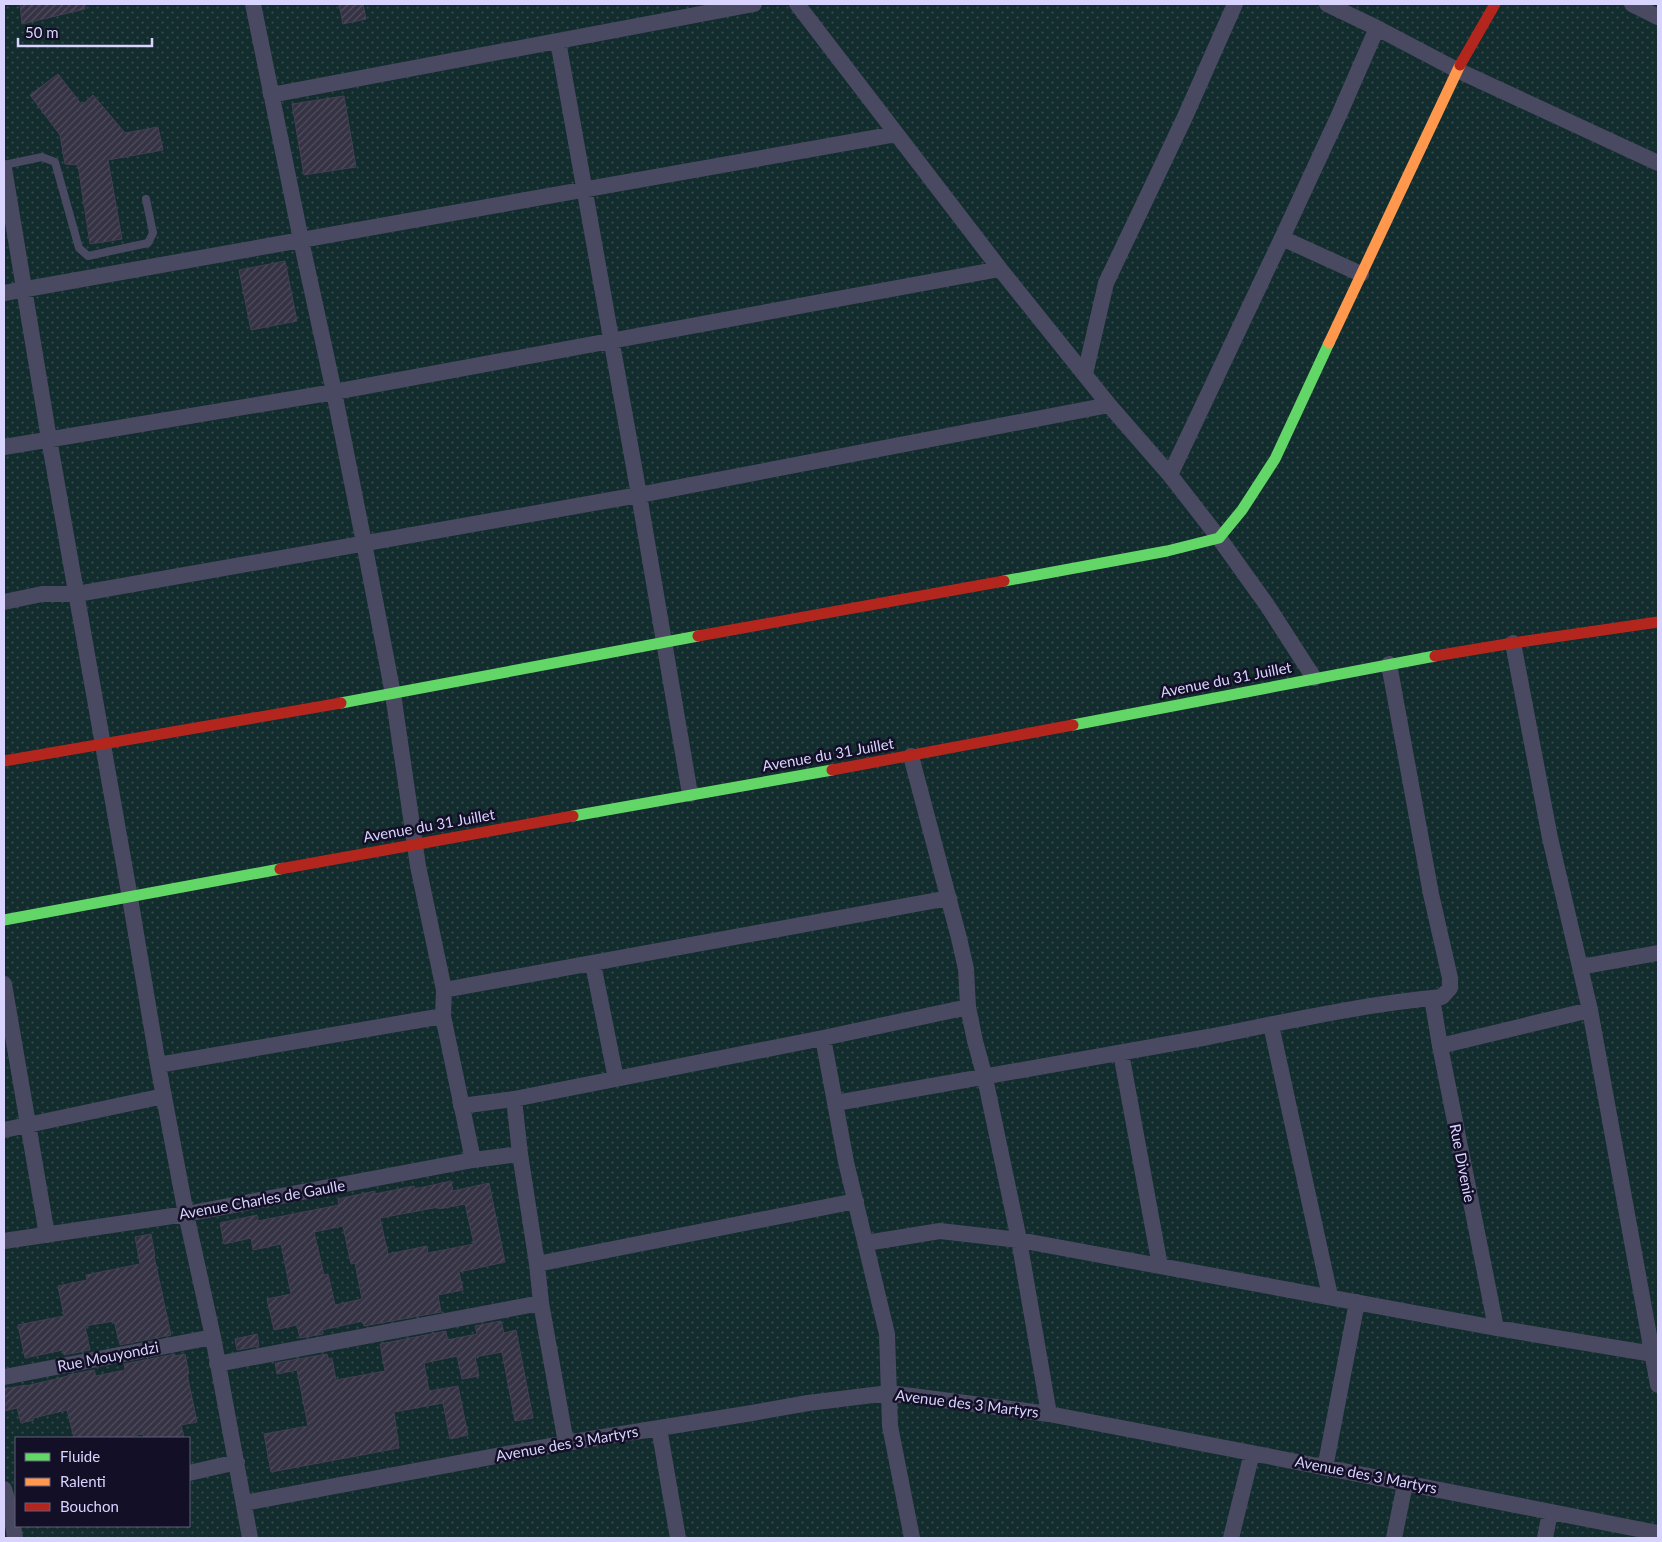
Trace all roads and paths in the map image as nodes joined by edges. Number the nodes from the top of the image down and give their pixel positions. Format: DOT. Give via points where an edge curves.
graph roads {
  1 [pos="253,4"];
  2 [pos="754,4"];
  3 [pos="797,4"];
  4 [pos="1235,4"];
  5 [pos="1327,4"];
  6 [pos="1495,4"];
  7 [pos="1632,4"];
  8 [pos="1658,17"];
  9 [pos="1377,28"];
  10 [pos="558,41"];
  11 [pos="1457,70"];
  12 [pos="271,95"];
  13 [pos="896,134"];
  14 [pos="1658,163"];
  15 [pos="4,167"];
  16 [pos="584,190"];
  17 [pos="146,199"];
  18 [pos="1282,238"];
  19 [pos="300,240"];
  20 [pos="1000,269"];
  21 [pos="1361,274"];
  22 [pos="25,288"];
  23 [pos="4,293"];
  24 [pos="611,340"];
  25 [pos="1085,374"];
  26 [pos="334,392"];
  27 [pos="1109,405"];
  28 [pos="49,439"];
  29 [pos="4,447"];
  30 [pos="1170,475"];
  31 [pos="639,495"];
  32 [pos="1219,538"];
  33 [pos="364,543"];
  34 [pos="77,594"];
  35 [pos="4,602"];
  36 [pos="1658,622"];
  37 [pos="663,642"];
  38 [pos="1513,643"];
  39 [pos="1389,664"];
  40 [pos="1314,678"];
  41 [pos="393,694"];
  42 [pos="103,744"];
  43 [pos="911,756"];
  44 [pos="4,761"];
  45 [pos="690,794"];
  46 [pos="416,844"];
  47 [pos="130,898"];
  48 [pos="949,898"];
  49 [pos="4,920"];
  50 [pos="1658,953"];
  51 [pos="593,964"];
  52 [pos="1580,967"];
  53 [pos="4,984"];
  54 [pos="444,990"];
  55 [pos="1432,998"];
  56 [pos="968,1007"];
  57 [pos="1590,1010"];
  58 [pos="443,1016"];
  59 [pos="1271,1025"];
  60 [pos="823,1038"];
  61 [pos="1440,1046"];
  62 [pos="1121,1053"];
  63 [pos="158,1065"];
  64 [pos="985,1078"];
  65 [pos="616,1079"];
  66 [pos="164,1096"];
  67 [pos="514,1099"];
  68 [pos="836,1103"];
  69 [pos="461,1106"];
  70 [pos="27,1126"];
  71 [pos="4,1130"];
  72 [pos="520,1154"];
  73 [pos="473,1160"];
  74 [pos="856,1201"];
  75 [pos="186,1214"];
  76 [pos="47,1235"];
  77 [pos="1018,1240"];
  78 [pos="4,1241"];
  79 [pos="866,1243"];
  80 [pos="538,1264"];
  81 [pos="1160,1266"];
  82 [pos="1330,1296"];
  83 [pos="1357,1302"];
  84 [pos="541,1303"];
  85 [pos="1653,1321"];
  86 [pos="1496,1328"];
  87 [pos="213,1337"];
  88 [pos="1653,1354"];
  89 [pos="217,1364"];
  90 [pos="4,1377"];
  91 [pos="1658,1385"];
  92 [pos="889,1393"];
  93 [pos="1049,1414"];
  94 [pos="659,1428"];
  95 [pos="566,1443"];
  96 [pos="1252,1452"];
  97 [pos="237,1462"];
  98 [pos="1325,1468"];
  99 [pos="190,1472"];
  100 [pos="1405,1484"];
  101 [pos="4,1489"];
  102 [pos="244,1503"];
  103 [pos="1550,1512"];
  104 [pos="10,1513"];
  105 [pos="1658,1533"];
  106 [pos="15,1538"];
  107 [pos="250,1538"];
  108 [pos="678,1538"];
  109 [pos="912,1538"];
  110 [pos="1231,1538"];
  111 [pos="1394,1538"];
  112 [pos="1544,1538"];
  1 -- 12 [label="street"];
  2 -- 10 [label="street"];
  3 -- 13 [label="street"];
  4 -- 25 [label="street" via="1106,283"];
  5 -- 9 [label="street"];
  6 -- 11 [label="street"];
  7 -- 8 [label="street"];
  9 -- 11 [label="street"];
  9 -- 18 [label="street"];
  10 -- 12 [label="street"];
  10 -- 16 [label="street"];
  11 -- 14 [label="street"];
  11 -- 21 [label="street"];
  12 -- 19 [label="street"];
  13 -- 16 [label="street"];
  13 -- 20 [label="street"];
  15 -- 17 [label="lane" via="42,157 55,162 79,248 88,256 148,243 153,233"];
  15 -- 22 [label="street"];
  16 -- 19 [label="street"];
  16 -- 24 [label="street"];
  18 -- 21 [label="street"];
  18 -- 30 [label="street"];
  19 -- 22 [label="street"];
  19 -- 26 [label="street"];
  20 -- 24 [label="street"];
  20 -- 25 [label="street"];
  21 -- 32 [label="street" via="1275,458 1242,510"];
  22 -- 23 [label="street"];
  22 -- 28 [label="street"];
  24 -- 26 [label="street"];
  24 -- 31 [label="street"];
  25 -- 27 [label="street"];
  26 -- 28 [label="street"];
  26 -- 33 [label="street"];
  27 -- 30 [label="street"];
  27 -- 31 [label="street"];
  28 -- 29 [label="street"];
  28 -- 34 [label="street"];
  30 -- 32 [label="street"];
  31 -- 33 [label="street"];
  31 -- 37 [label="street"];
  32 -- 37 [label="street" via="1167,551"];
  32 -- 40 [label="street"];
  33 -- 34 [label="street"];
  33 -- 41 [label="street"];
  34 -- 35 [label="street" via="42,594"];
  34 -- 42 [label="street"];
  36 -- 38 [label="street, Avenue du 31 Juillet"];
  37 -- 41 [label="street"];
  37 -- 45 [label="street"];
  38 -- 39 [label="street, Avenue du 31 Juillet"];
  38 -- 52 [label="street" via="1550,838"];
  39 -- 40 [label="street, Avenue du 31 Juillet"];
  39 -- 55 [label="street" via="1431,894 1450,978 1450,988 1442,997"];
  40 -- 43 [label="street, Avenue du 31 Juillet"];
  41 -- 42 [label="street"];
  41 -- 46 [label="street"];
  42 -- 44 [label="street"];
  42 -- 47 [label="street"];
  43 -- 45 [label="street, Avenue du 31 Juillet"];
  43 -- 48 [label="street"];
  45 -- 46 [label="street, Avenue du 31 Juillet"];
  46 -- 47 [label="street, Avenue du 31 Juillet"];
  46 -- 54 [label="street"];
  47 -- 49 [label="street, Avenue du 31 Juillet"];
  47 -- 63 [label="street"];
  48 -- 51 [label="street"];
  48 -- 56 [label="street" via="966,969"];
  50 -- 52 [label="street"];
  51 -- 54 [label="street"];
  51 -- 65 [label="street"];
  52 -- 57 [label="street"];
  53 -- 70 [label="street"];
  54 -- 58 [label="street"];
  55 -- 59 [label="street" via="1314,1015"];
  55 -- 61 [label="street, Rue Divenie"];
  56 -- 60 [label="street"];
  56 -- 64 [label="street"];
  57 -- 61 [label="street"];
  57 -- 85 [label="street"];
  58 -- 63 [label="street"];
  58 -- 69 [label="street"];
  59 -- 62 [label="street"];
  59 -- 82 [label="street"];
  60 -- 65 [label="street"];
  60 -- 68 [label="street"];
  61 -- 86 [label="street, Rue Divenie"];
  62 -- 64 [label="street"];
  62 -- 81 [label="street"];
  63 -- 66 [label="street"];
  64 -- 68 [label="street"];
  64 -- 77 [label="street"];
  65 -- 67 [label="street"];
  66 -- 70 [label="street"];
  66 -- 75 [label="street"];
  67 -- 69 [label="street"];
  67 -- 72 [label="street"];
  68 -- 74 [label="street"];
  69 -- 73 [label="street"];
  70 -- 71 [label="street"];
  70 -- 76 [label="street"];
  72 -- 73 [label="street, Avenue Charles de Gaulle"];
  72 -- 80 [label="street"];
  73 -- 75 [label="street, Avenue Charles de Gaulle"];
  74 -- 79 [label="street"];
  74 -- 80 [label="street"];
  75 -- 76 [label="street, Avenue Charles de Gaulle"];
  75 -- 87 [label="street"];
  76 -- 78 [label="street, Avenue Charles de Gaulle"];
  77 -- 79 [label="street" via="940,1231"];
  77 -- 81 [label="street"];
  77 -- 93 [label="street"];
  79 -- 92 [label="street" via="886,1334"];
  80 -- 84 [label="street"];
  81 -- 82 [label="street"];
  82 -- 83 [label="street"];
  83 -- 86 [label="street"];
  83 -- 98 [label="street"];
  84 -- 89 [label="street"];
  84 -- 95 [label="street"];
  85 -- 88 [label="street"];
  86 -- 88 [label="street"];
  87 -- 89 [label="street"];
  87 -- 90 [label="street, Rue Mouyondzi"];
  88 -- 91 [label="street"];
  89 -- 97 [label="street"];
  92 -- 93 [label="street, Avenue des 3 Martyrs"];
  92 -- 94 [label="street, Avenue des 3 Martyrs" via="808,1402"];
  92 -- 109 [label="street" via="890,1426"];
  93 -- 96 [label="street, Avenue des 3 Martyrs"];
  94 -- 95 [label="street, Avenue des 3 Martyrs"];
  94 -- 108 [label="street"];
  95 -- 102 [label="street, Avenue des 3 Martyrs"];
  96 -- 98 [label="street, Avenue des 3 Martyrs"];
  96 -- 110 [label="street"];
  97 -- 99 [label="street"];
  97 -- 102 [label="street"];
  98 -- 100 [label="street, Avenue des 3 Martyrs"];
  100 -- 103 [label="street, Avenue des 3 Martyrs"];
  100 -- 111 [label="street"];
  101 -- 104 [label="street"];
  102 -- 107 [label="street"];
  103 -- 105 [label="street, Avenue des 3 Martyrs"];
  103 -- 112 [label="street"];
  104 -- 106 [label="street"];
}
